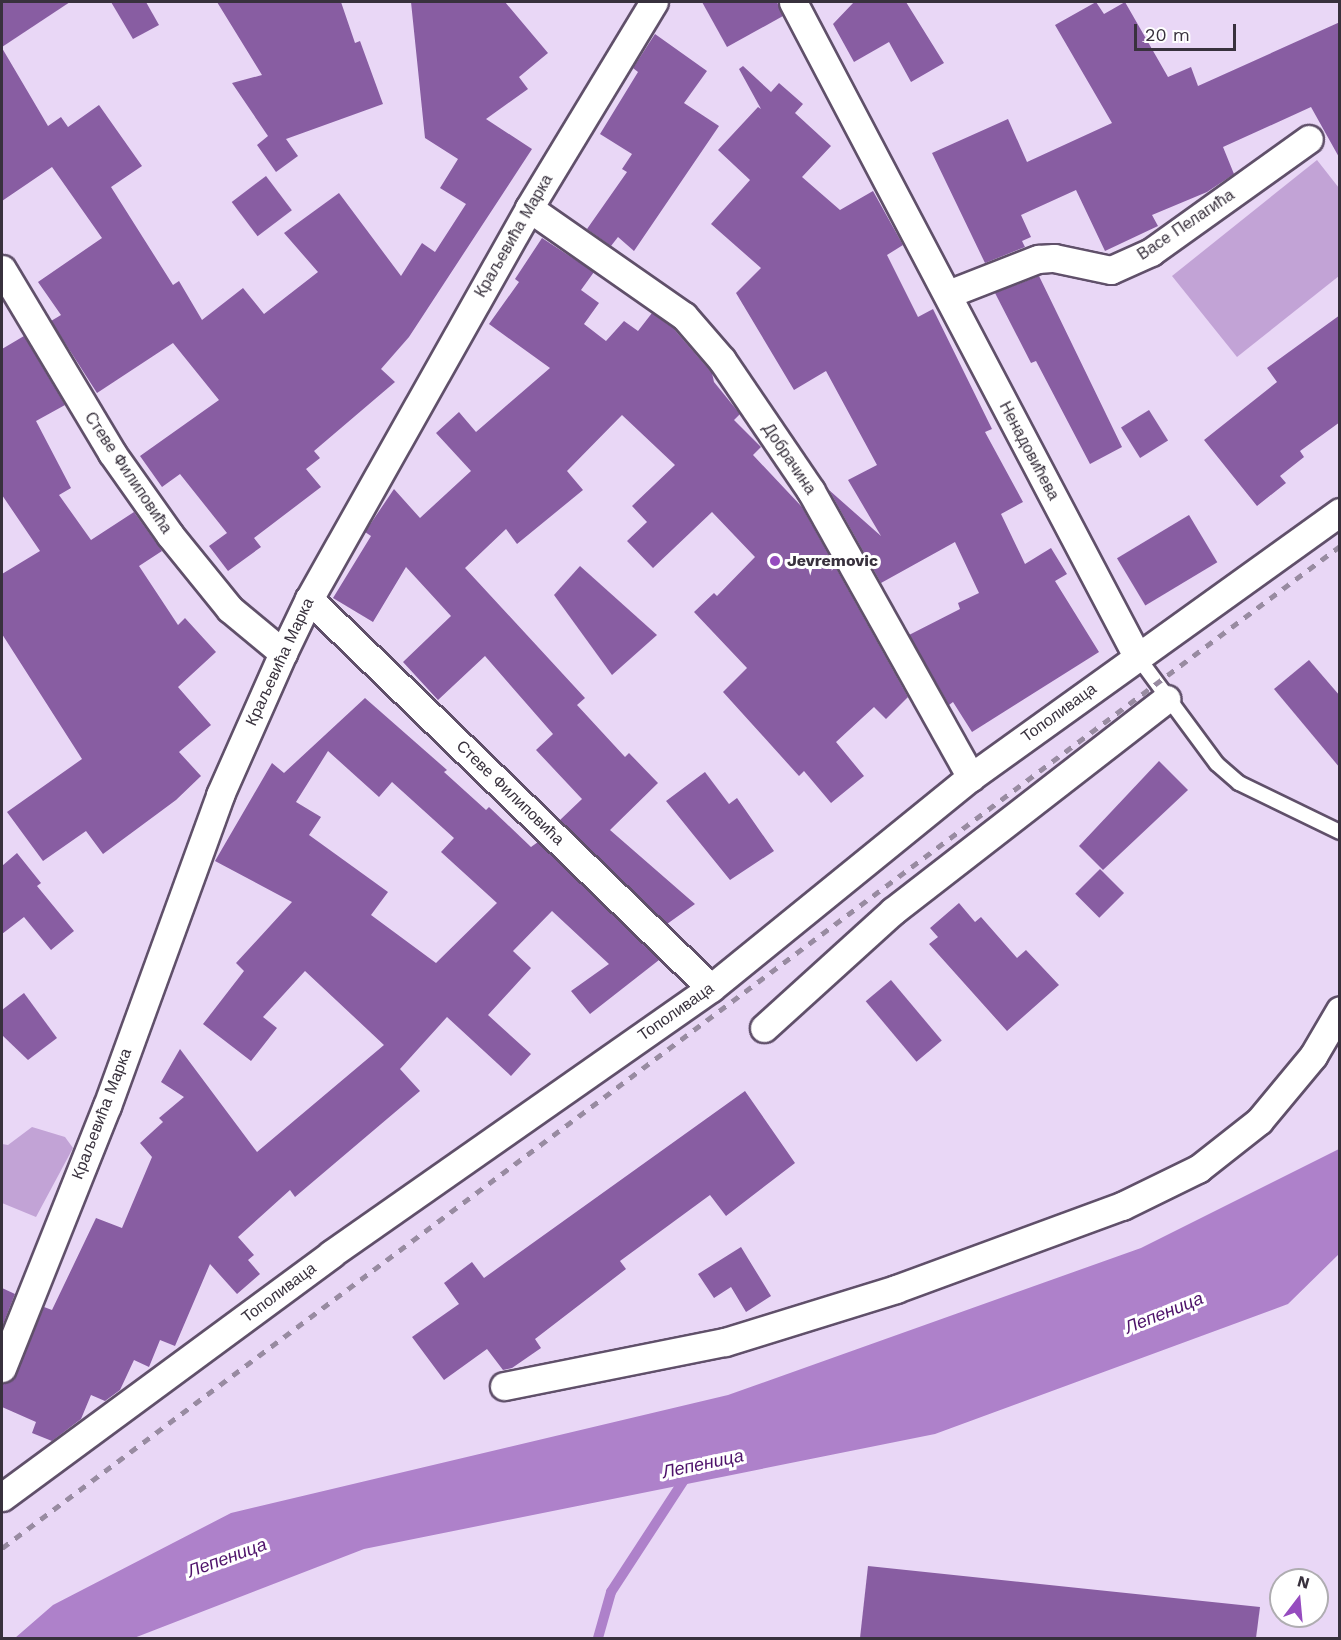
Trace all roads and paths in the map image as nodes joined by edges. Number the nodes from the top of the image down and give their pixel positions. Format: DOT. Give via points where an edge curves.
graph roads {
  1 [pos="654,2"];
  2 [pos="794,2"];
  3 [pos="1309,139"];
  4 [pos="529,208"];
  5 [pos="2,269"];
  6 [pos="948,294"];
  7 [pos="1340,512"];
  8 [pos="309,599"];
  9 [pos="283,653"];
  10 [pos="1137,656"];
  11 [pos="1166,699"];
  12 [pos="971,777"];
  13 [pos="1340,832"];
  14 [pos="711,988"];
  15 [pos="1340,1010"];
  16 [pos="764,1028"];
  17 [pos="2,1368"];
  18 [pos="504,1386"];
  19 [pos="2,1497"];
  1 -- 4 [label="street, Краљевића Марка"];
  2 -- 6 [label="street, Ненадовићева"];
  3 -- 6 [label="street, Васе Пелагића" via="1151,252 1111,270 1054,258 1038,259"];
  4 -- 8 [label="street, Краљевића Марка"];
  4 -- 12 [label="street, Добрачина" via="684,316 722,360 811,491"];
  5 -- 9 [label="street, Стеве Филиповића" via="112,453 170,535 230,609"];
  6 -- 10 [label="street, Ненадовићева"];
  7 -- 10 [label="street, Тополиваца"];
  8 -- 9 [label="street, Краљевића Марка"];
  8 -- 14 [label="street, Стеве Филиповића"];
  9 -- 17 [label="street, Краљевића Марка" via="220,795 107,1106"];
  10 -- 11 [label="lane, Ненадовићева"];
  10 -- 12 [label="street, Тополиваца"];
  11 -- 13 [label="lane, Ненадовићева" via="1217,764 1239,783"];
  11 -- 16 [label="street" via="893,911"];
  12 -- 14 [label="street, Тополиваца"];
  14 -- 19 [label="street, Тополиваца" via="331,1254"];
  15 -- 18 [label="street" via="1313,1056 1259,1120 1198,1169 1122,1206 896,1290 725,1342"];
}
